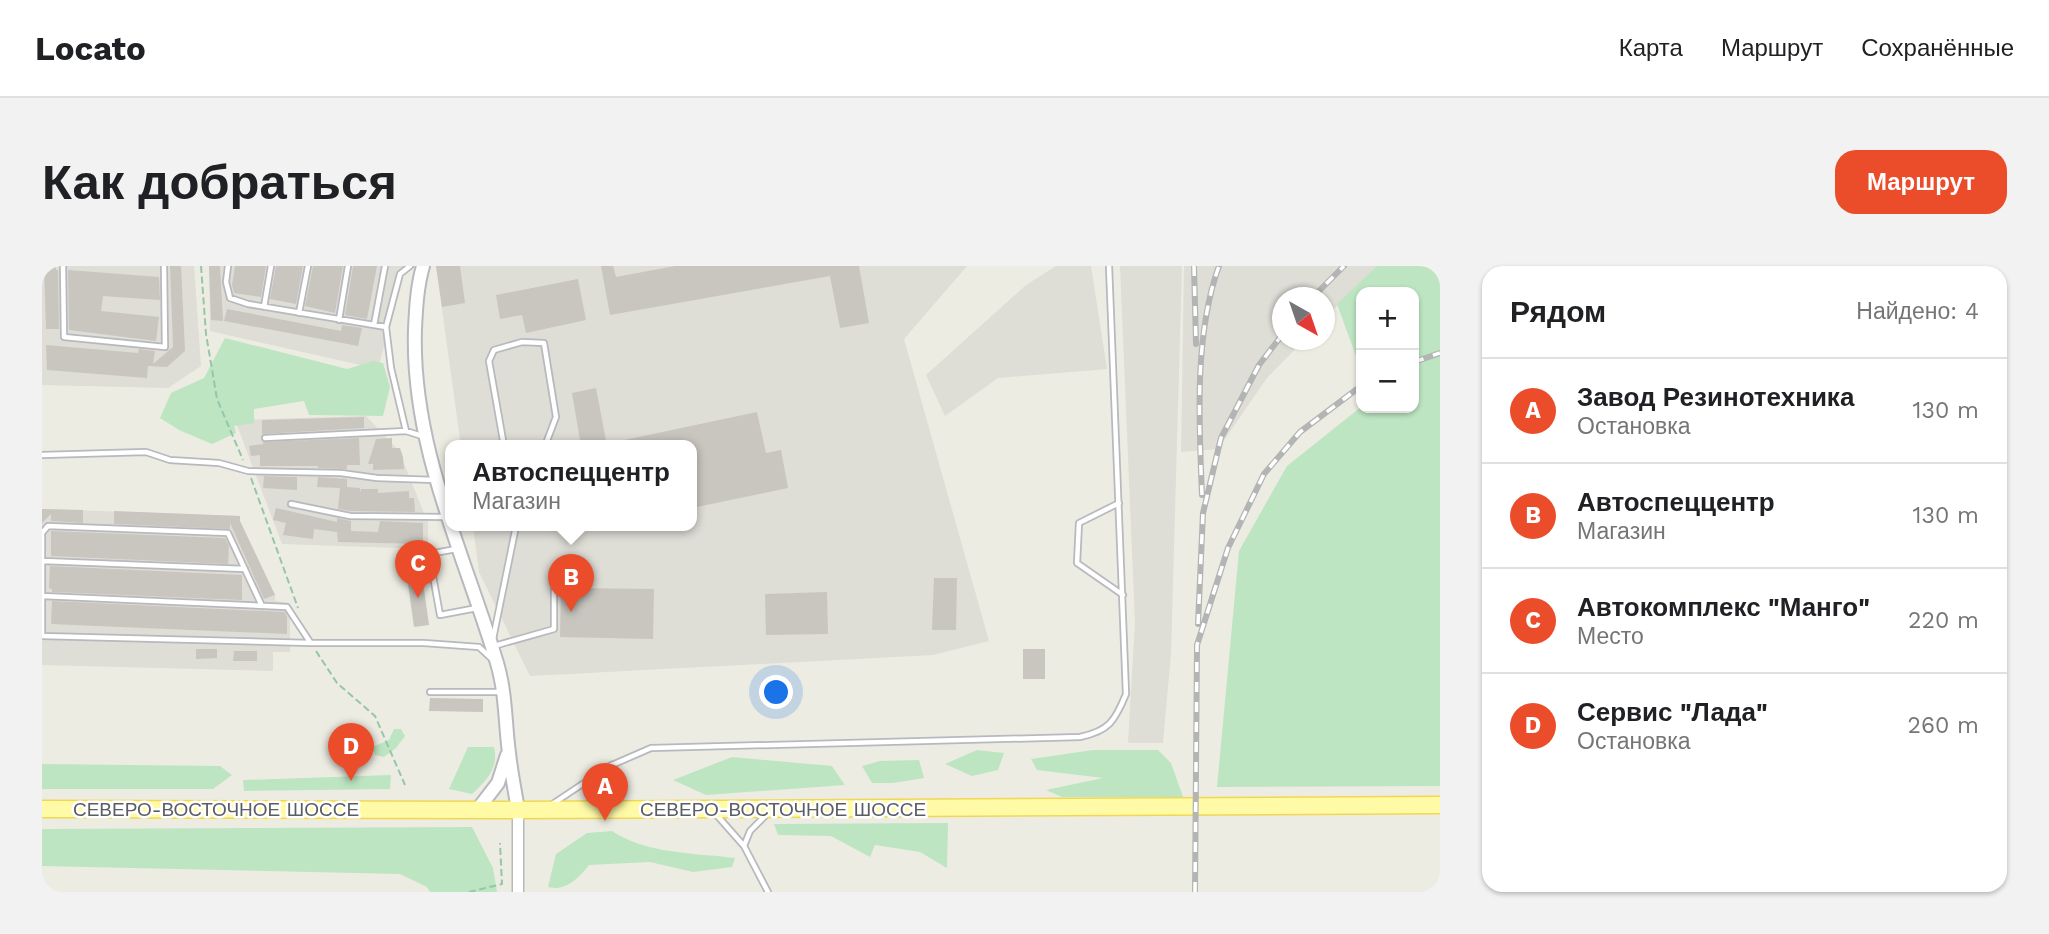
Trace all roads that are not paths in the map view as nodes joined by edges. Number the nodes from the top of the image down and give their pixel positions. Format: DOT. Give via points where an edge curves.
graph roads {
  1 [pos="63,266"];
  2 [pos="163,266"];
  3 [pos="228,266"];
  4 [pos="271,266"];
  5 [pos="309,266"];
  6 [pos="348,266"];
  7 [pos="385,266"];
  8 [pos="410,266"];
  9 [pos="423,266"];
  10 [pos="1109,266"];
  11 [pos="264,307"];
  12 [pos="299,313"];
  13 [pos="339,320"];
  14 [pos="374,326"];
  15 [pos="386,327"];
  16 [pos="406,431"];
  17 [pos="425,437"];
  18 [pos="265,438"];
  19 [pos="503,440"];
  20 [pos="547,440"];
  21 [pos="42,455"];
  22 [pos="436,480"];
  23 [pos="1119,503"];
  24 [pos="291,504"];
  25 [pos="445,513"];
  26 [pos="445,517"];
  27 [pos="451,531"];
  28 [pos="515,531"];
  29 [pos="457,548"];
  30 [pos="42,561"];
  31 [pos="245,569"];
  32 [pos="554,590"];
  33 [pos="1123,595"];
  34 [pos="43,596"];
  35 [pos="262,606"];
  36 [pos="478,608"];
  37 [pos="311,643"];
  38 [pos="491,647"];
  39 [pos="497,665"];
  40 [pos="430,692"];
  41 [pos="503,692"];
  42 [pos="509,751"];
  43 [pos="612,765"];
  44 [pos="1440,805"];
  45 [pos="478,809"];
  46 [pos="711,809"];
  47 [pos="771,809"];
  48 [pos="42,810"];
  49 [pos="518,810"];
  50 [pos="545,810"];
  51 [pos="607,810"];
  52 [pos="744,846"];
  53 [pos="518,892"];
  54 [pos="768,892"];
  1 -- 2 [label="lane" via="64,337 165,346"];
  3 -- 11 [label="lane" via="230,298"];
  4 -- 11 [label="lane"];
  5 -- 12 [label="lane"];
  6 -- 13 [label="lane"];
  7 -- 14 [label="lane"];
  8 -- 15 [label="lane" via="400,274"];
  9 -- 17 [label="street" via="416,300 415,349"];
  10 -- 23 [label="lane"];
  11 -- 12 [label="lane"];
  12 -- 13 [label="lane"];
  13 -- 14 [label="lane"];
  14 -- 15 [label="lane"];
  15 -- 16 [label="lane"];
  16 -- 17 [label="lane"];
  16 -- 18 [label="lane"];
  17 -- 22 [label="street"];
  19 -- 20 [label="lane" via="489,361 494,350 533,342 544,343 556,417"];
  21 -- 22 [label="lane" via="146,452 248,471"];
  22 -- 25 [label="street"];
  23 -- 33 [label="lane"];
  23 -- 33 [label="lane" via="1079,523 1077,563"];
  24 -- 26 [label="lane" via="350,516"];
  27 -- 29 [label="street"];
  28 -- 38 [label="lane"];
  29 -- 36 [label="street"];
  29 -- 36 [label="lane" via="429,554 440,615"];
  30 -- 31 [label="lane"];
  30 -- 31 [label="lane" via="42,533 48,526 228,533"];
  30 -- 34 [label="lane"];
  31 -- 35 [label="lane"];
  32 -- 38 [label="lane" via="554,629"];
  33 -- 43 [label="lane" via="1126,694 1115,719 1099,733 651,748"];
  34 -- 35 [label="lane"];
  34 -- 37 [label="lane" via="42,636"];
  35 -- 37 [label="lane" via="288,607"];
  36 -- 38 [label="street"];
  37 -- 39 [label="lane" via="479,647"];
  38 -- 39 [label="street"];
  39 -- 41 [label="street"];
  40 -- 41 [label="lane"];
  41 -- 42 [label="street"];
  42 -- 45 [label="street" via="498,783"];
  42 -- 49 [label="street"];
  43 -- 50 [label="lane"];
  43 -- 51 [label="lane" via="602,783"];
  44 -- 47 [label="main road, СЕВЕРО-ВОСТОЧНОЕ ШОССЕ"];
  45 -- 48 [label="main road, СЕВЕРО-ВОСТОЧНОЕ ШОССЕ"];
  45 -- 49 [label="main road, СЕВЕРО-ВОСТОЧНОЕ ШОССЕ"];
  46 -- 47 [label="main road, СЕВЕРО-ВОСТОЧНОЕ ШОССЕ"];
  46 -- 51 [label="main road, СЕВЕРО-ВОСТОЧНОЕ ШОССЕ"];
  46 -- 52 [label="lane"];
  47 -- 52 [label="lane" via="750,831"];
  49 -- 50 [label="main road, СЕВЕРО-ВОСТОЧНОЕ ШОССЕ"];
  49 -- 53 [label="street"];
  50 -- 51 [label="main road, СЕВЕРО-ВОСТОЧНОЕ ШОССЕ"];
  52 -- 54 [label="lane"];
}
